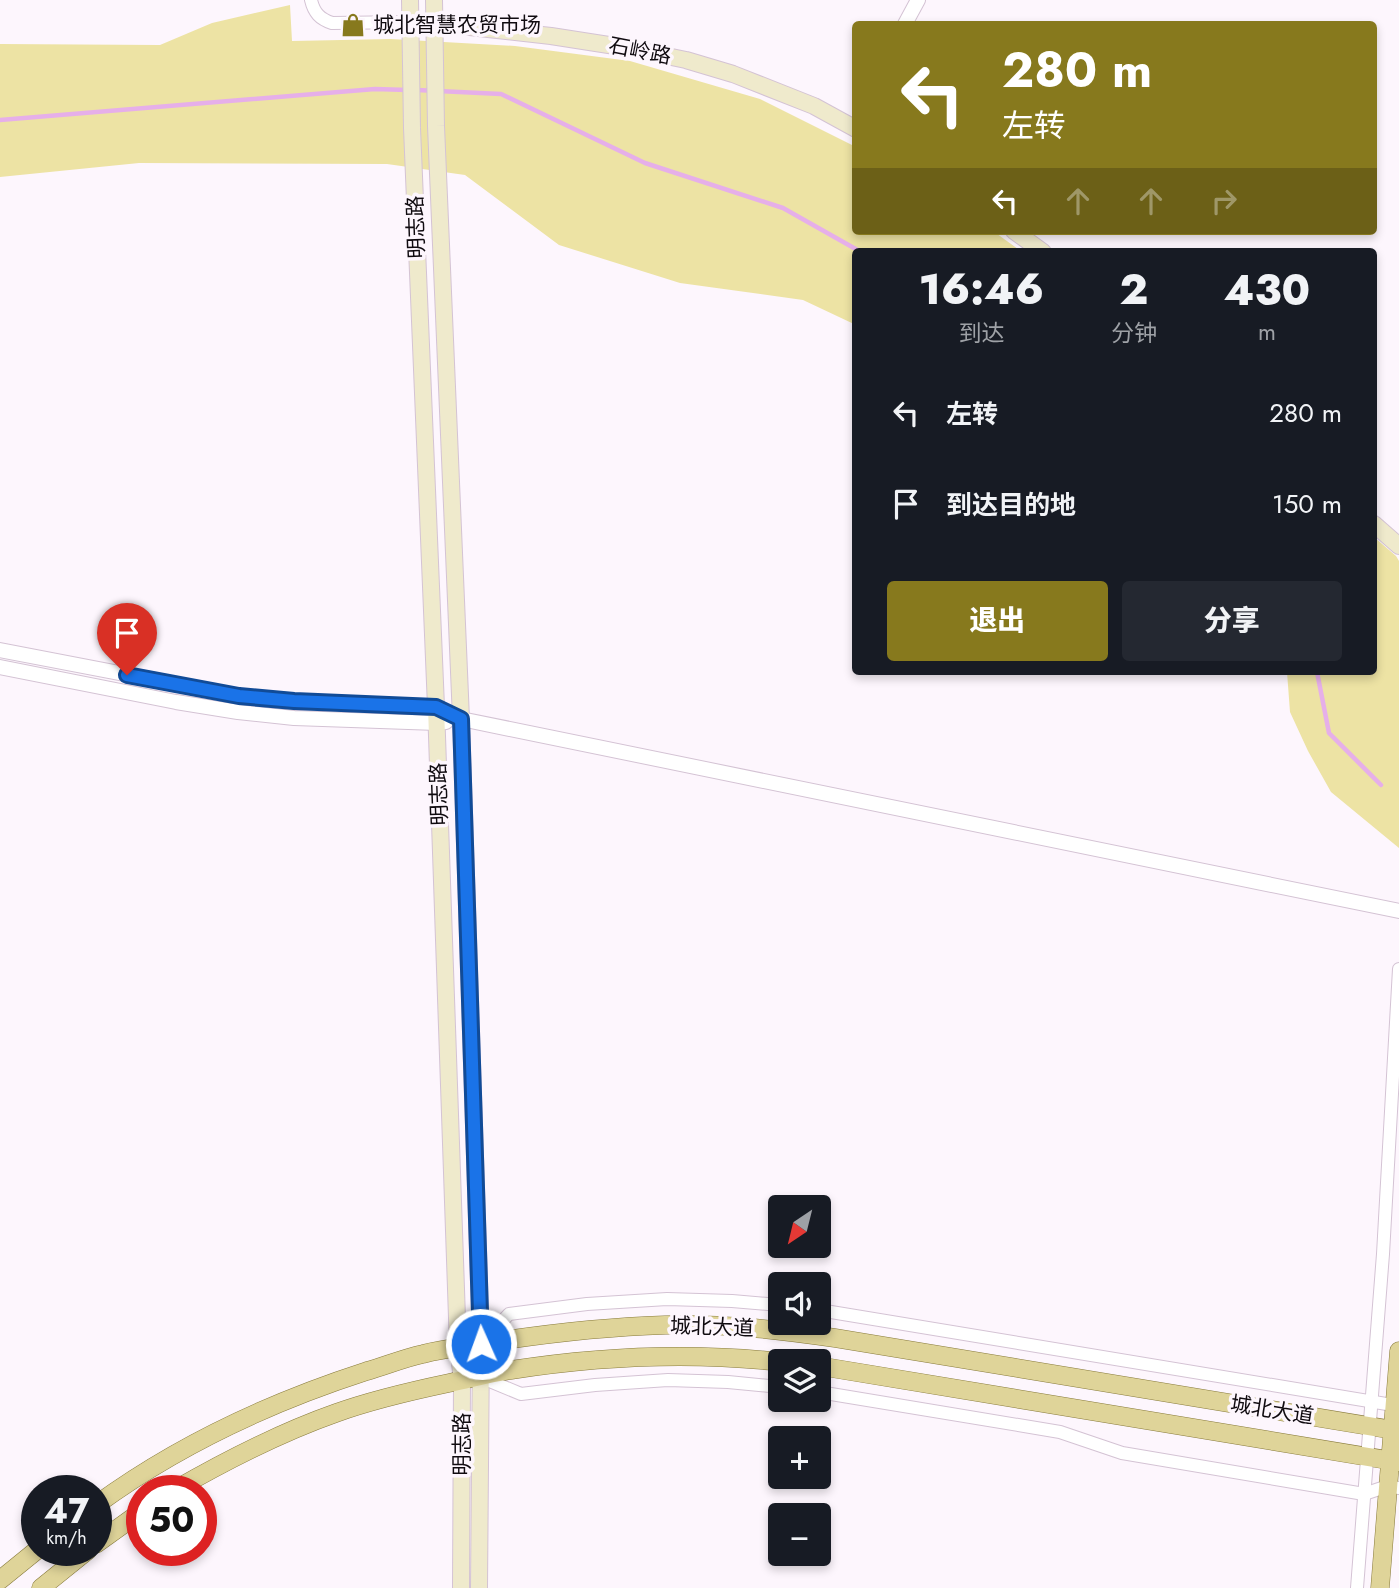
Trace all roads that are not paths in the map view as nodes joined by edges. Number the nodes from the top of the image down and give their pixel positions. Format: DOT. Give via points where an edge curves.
graph roads {
  1 [pos="311,0"];
  2 [pos="410,0"];
  3 [pos="434,0"];
  4 [pos="918,0"];
  5 [pos="907,21"];
  6 [pos="411,22"];
  7 [pos="434,23"];
  8 [pos="852,128"];
  9 [pos="1020,235"];
  10 [pos="1037,248"];
  11 [pos="1377,527"];
  12 [pos="1399,546"];
  13 [pos="0,650"];
  14 [pos="0,667"];
  15 [pos="436,707"];
  16 [pos="461,719"];
  17 [pos="437,723"];
  18 [pos="1399,911"];
  19 [pos="1399,969"];
  20 [pos="768,1304"];
  21 [pos="831,1312"];
  22 [pos="481,1344"];
  23 [pos="458,1347"];
  24 [pos="1399,1351"];
  25 [pos="768,1361"];
  26 [pos="831,1368"];
  27 [pos="471,1378"];
  28 [pos="768,1386"];
  29 [pos="831,1394"];
  30 [pos="1372,1401"];
  31 [pos="1397,1405"];
  32 [pos="1370,1426"];
  33 [pos="1396,1431"];
  34 [pos="1367,1457"];
  35 [pos="1395,1461"];
  36 [pos="202,1475"];
  37 [pos="1394,1487"];
  38 [pos="112,1493"];
  39 [pos="1364,1494"];
  40 [pos="21,1563"];
  41 [pos="68,1566"];
  42 [pos="0,1580"];
  43 [pos="41,1588"];
  44 [pos="461,1588"];
  45 [pos="479,1588"];
  46 [pos="1357,1588"];
  47 [pos="1380,1588"];
  1 -- 6 [label="street" via="317,14 332,23"];
  2 -- 6 [label="main road, 明志路"];
  3 -- 7 [label="main road, 明志路"];
  4 -- 5 [label="street"];
  6 -- 7 [label="main road, 石岭路"];
  6 -- 15 [label="main road, 明志路"];
  7 -- 8 [label="main road, 石岭路" via="551,36 686,60 814,106"];
  7 -- 16 [label="main road, 明志路"];
  9 -- 10 [label="main road"];
  11 -- 12 [label="main road"];
  13 -- 15 [label="street" via="239,696"];
  14 -- 17 [label="street" via="238,712"];
  15 -- 16 [label="street"];
  15 -- 17 [label="main road, 明志路"];
  16 -- 17 [label="street"];
  16 -- 18 [label="street"];
  16 -- 22 [label="main road, 明志路"];
  17 -- 23 [label="main road, 明志路"];
  19 -- 30 [label="street"];
  20 -- 22 [label="street" via="667,1299 509,1314"];
  21 -- 30 [label="street"];
  22 -- 23 [label="main road, 城北大道"];
  22 -- 27 [label="main road, 明志路"];
  22 -- 32 [label="main road, 城北大道" via="667,1324 781,1330"];
  23 -- 27 [label="main road, 明志路"];
  23 -- 38 [label="main road, 城北大道" via="330,1383 265,1409 163,1461"];
  24 -- 31 [label="main road"];
  25 -- 27 [label="main road, 城北大道" via="668,1355 592,1360"];
  26 -- 34 [label="main road, 城北大道"];
  27 -- 28 [label="street" via="521,1394 668,1380"];
  27 -- 36 [label="main road, 城北大道" via="335,1413"];
  27 -- 44 [label="main road, 明志路"];
  27 -- 45 [label="main road, 明志路"];
  29 -- 39 [label="street" via="1060,1432 1122,1453"];
  30 -- 31 [label="street"];
  30 -- 32 [label="street"];
  31 -- 33 [label="main road"];
  32 -- 33 [label="main road, 城北大道"];
  32 -- 34 [label="street"];
  33 -- 35 [label="main road"];
  34 -- 35 [label="main road, 城北大道"];
  34 -- 39 [label="street"];
  35 -- 37 [label="main road"];
  37 -- 39 [label="street"];
  37 -- 47 [label="main road"];
  39 -- 46 [label="street"];
  40 -- 42 [label="main road"];
  41 -- 43 [label="main road"];
}
